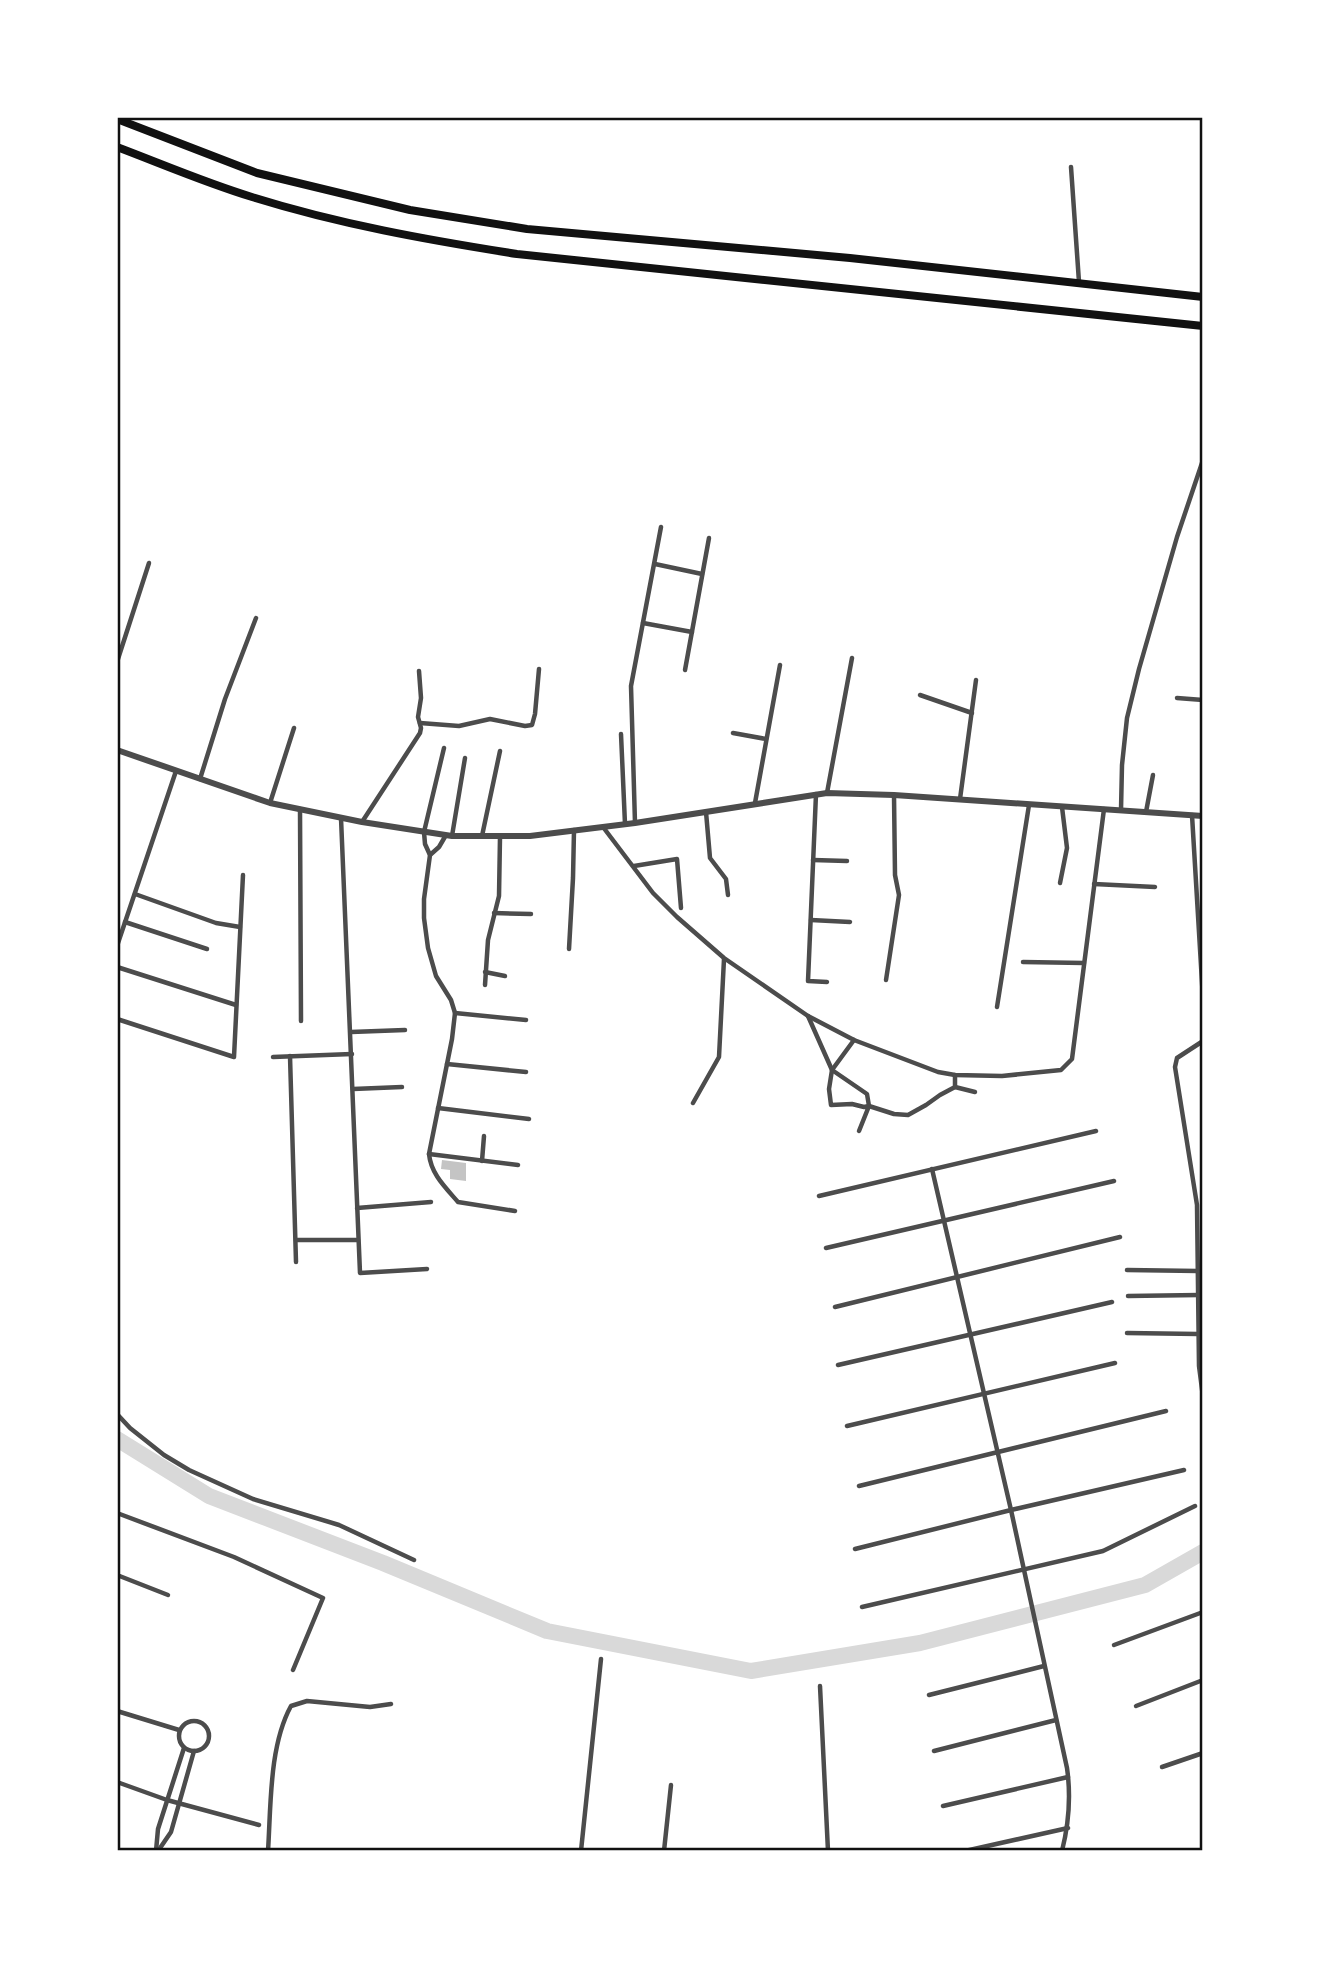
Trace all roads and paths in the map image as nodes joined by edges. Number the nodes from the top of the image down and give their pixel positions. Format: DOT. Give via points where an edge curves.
graph roads {
  1 [pos="140,117"];
  2 [pos="124,120"];
  3 [pos="136,126"];
  4 [pos="117,147"];
  5 [pos="1071,167"];
  6 [pos="1079,283"];
  7 [pos="1203,297"];
  8 [pos="1203,327"];
  9 [pos="1203,460"];
  10 [pos="661,527"];
  11 [pos="709,538"];
  12 [pos="149,563"];
  13 [pos="655,564"];
  14 [pos="702,574"];
  15 [pos="256,618"];
  16 [pos="643,623"];
  17 [pos="692,632"];
  18 [pos="852,658"];
  19 [pos="117,662"];
  20 [pos="779,665"];
  21 [pos="539,669"];
  22 [pos="685,670"];
  23 [pos="419,671"];
  24 [pos="976,680"];
  25 [pos="920,695"];
  26 [pos="1177,698"];
  27 [pos="1203,699"];
  28 [pos="972,713"];
  29 [pos="420,723"];
  30 [pos="294,728"];
  31 [pos="733,733"];
  32 [pos="621,734"];
  33 [pos="765,739"];
  34 [pos="444,748"];
  35 [pos="117,750"];
  36 [pos="500,751"];
  37 [pos="465,758"];
  38 [pos="176,771"];
  39 [pos="1153,775"];
  40 [pos="200,779"];
  41 [pos="827,793"];
  42 [pos="816,794"];
  43 [pos="894,795"];
  44 [pos="960,799"];
  45 [pos="270,803"];
  46 [pos="755,803"];
  47 [pos="1029,804"];
  48 [pos="1062,806"];
  49 [pos="300,809"];
  50 [pos="1104,809"];
  51 [pos="1121,810"];
  52 [pos="706,811"];
  53 [pos="1146,812"];
  54 [pos="1192,815"];
  55 [pos="1203,816"];
  56 [pos="341,818"];
  57 [pos="362,822"];
  58 [pos="635,823"];
  59 [pos="625,824"];
  60 [pos="603,827"];
  61 [pos="574,830"];
  62 [pos="424,832"];
  63 [pos="449,836"];
  64 [pos="482,837"];
  65 [pos="500,837"];
  66 [pos="430,855"];
  67 [pos="813,860"];
  68 [pos="847,860"];
  69 [pos="634,866"];
  70 [pos="243,874"];
  71 [pos="1060,883"];
  72 [pos="1094,884"];
  73 [pos="1156,887"];
  74 [pos="135,894"];
  75 [pos="728,895"];
  76 [pos="681,908"];
  77 [pos="494,913"];
  78 [pos="531,914"];
  79 [pos="811,920"];
  80 [pos="125,922"];
  81 [pos="850,922"];
  82 [pos="241,927"];
  83 [pos="118,938"];
  84 [pos="117,946"];
  85 [pos="569,949"];
  86 [pos="207,950"];
  87 [pos="724,958"];
  88 [pos="1023,961"];
  89 [pos="1084,963"];
  90 [pos="117,967"];
  91 [pos="485,972"];
  92 [pos="505,976"];
  93 [pos="886,980"];
  94 [pos="827,982"];
  95 [pos="485,985"];
  96 [pos="1203,999"];
  97 [pos="236,1005"];
  98 [pos="997,1007"];
  99 [pos="455,1013"];
  100 [pos="808,1016"];
  101 [pos="117,1019"];
  102 [pos="526,1020"];
  103 [pos="301,1021"];
  104 [pos="405,1030"];
  105 [pos="351,1031"];
  106 [pos="853,1040"];
  107 [pos="1203,1041"];
  108 [pos="352,1054"];
  109 [pos="290,1056"];
  110 [pos="274,1057"];
  111 [pos="447,1064"];
  112 [pos="832,1070"];
  113 [pos="526,1072"];
  114 [pos="955,1075"];
  115 [pos="402,1087"];
  116 [pos="955,1087"];
  117 [pos="353,1089"];
  118 [pos="975,1092"];
  119 [pos="693,1103"];
  120 [pos="869,1106"];
  121 [pos="438,1108"];
  122 [pos="529,1119"];
  123 [pos="859,1131"];
  124 [pos="1096,1131"];
  125 [pos="484,1136"];
  126 [pos="429,1154"];
  127 [pos="482,1161"];
  128 [pos="517,1166"];
  129 [pos="932,1169"];
  130 [pos="1114,1181"];
  131 [pos="819,1196"];
  132 [pos="431,1202"];
  133 [pos="357,1208"];
  134 [pos="514,1211"];
  135 [pos="945,1220"];
  136 [pos="1120,1237"];
  137 [pos="296,1240"];
  138 [pos="358,1240"];
  139 [pos="826,1248"];
  140 [pos="296,1262"];
  141 [pos="427,1269"];
  142 [pos="1127,1270"];
  143 [pos="1198,1271"];
  144 [pos="957,1277"];
  145 [pos="1199,1295"];
  146 [pos="1128,1296"];
  147 [pos="1112,1301"];
  148 [pos="1201,1302"];
  149 [pos="835,1307"];
  150 [pos="1127,1333"];
  151 [pos="970,1334"];
  152 [pos="1198,1334"];
  153 [pos="1115,1363"];
  154 [pos="838,1365"];
  155 [pos="1201,1366"];
  156 [pos="984,1393"];
  157 [pos="1203,1397"];
  158 [pos="1166,1411"];
  159 [pos="117,1415"];
  160 [pos="847,1426"];
  161 [pos="998,1451"];
  162 [pos="1184,1470"];
  163 [pos="859,1486"];
  164 [pos="1195,1506"];
  165 [pos="1011,1510"];
  166 [pos="117,1513"];
  167 [pos="855,1549"];
  168 [pos="414,1560"];
  169 [pos="1024,1569"];
  170 [pos="117,1575"];
  171 [pos="168,1595"];
  172 [pos="862,1607"];
  173 [pos="1203,1612"];
  174 [pos="1114,1645"];
  175 [pos="601,1659"];
  176 [pos="1044,1666"];
  177 [pos="293,1670"];
  178 [pos="1203,1681"];
  179 [pos="820,1686"];
  180 [pos="929,1695"];
  181 [pos="391,1704"];
  182 [pos="1136,1706"];
  183 [pos="117,1712"];
  184 [pos="1056,1720"];
  185 [pos="180,1731"];
  186 [pos="184,1748"];
  187 [pos="194,1751"];
  188 [pos="934,1751"];
  189 [pos="1203,1753"];
  190 [pos="1162,1767"];
  191 [pos="1068,1777"];
  192 [pos="117,1782"];
  193 [pos="671,1785"];
  194 [pos="167,1800"];
  195 [pos="180,1804"];
  196 [pos="943,1806"];
  197 [pos="258,1825"];
  198 [pos="1068,1828"];
  199 [pos="157,1851"];
  200 [pos="268,1851"];
  201 [pos="581,1851"];
  202 [pos="664,1851"];
  203 [pos="828,1851"];
  204 [pos="965,1851"];
  205 [pos="1062,1851"];
  1 -- 3 [label="street"];
  2 -- 3 [label="highway"];
  3 -- 6 [label="highway" via="257,173 423,212 527,229"];
  4 -- 8 [label="highway" via="252,197 437,242"];
  5 -- 6 [label="street"];
  6 -- 7 [label="highway"];
  9 -- 51 [label="street" via="1127,718"];
  10 -- 13 [label="street"];
  11 -- 14 [label="street"];
  12 -- 19 [label="street"];
  13 -- 14 [label="street"];
  13 -- 16 [label="street"];
  14 -- 17 [label="street"];
  15 -- 40 [label="street"];
  16 -- 17 [label="street"];
  16 -- 58 [label="street" via="631,686"];
  17 -- 22 [label="street"];
  18 -- 41 [label="street"];
  20 -- 33 [label="street"];
  21 -- 29 [label="street" via="532,725 490,719 459,726"];
  23 -- 29 [label="street"];
  24 -- 28 [label="street"];
  25 -- 28 [label="street"];
  26 -- 27 [label="street"];
  28 -- 44 [label="street"];
  29 -- 57 [label="street" via="416,740"];
  30 -- 45 [label="street"];
  31 -- 33 [label="street"];
  32 -- 59 [label="street"];
  33 -- 46 [label="street"];
  34 -- 62 [label="street"];
  35 -- 38 [label="street"];
  36 -- 64 [label="street"];
  37 -- 63 [label="street"];
  38 -- 40 [label="street"];
  38 -- 74 [label="street"];
  39 -- 53 [label="street"];
  40 -- 45 [label="street"];
  41 -- 42 [label="street"];
  41 -- 43 [label="street"];
  42 -- 46 [label="street"];
  42 -- 67 [label="street"];
  43 -- 44 [label="street"];
  43 -- 93 [label="street" via="899,895"];
  44 -- 47 [label="street"];
  45 -- 49 [label="street"];
  46 -- 52 [label="street"];
  47 -- 48 [label="street"];
  47 -- 98 [label="street"];
  48 -- 50 [label="street"];
  48 -- 71 [label="street" via="1067,848"];
  49 -- 56 [label="street"];
  49 -- 103 [label="street"];
  50 -- 51 [label="street"];
  50 -- 72 [label="street"];
  51 -- 53 [label="street"];
  52 -- 58 [label="street"];
  52 -- 75 [label="street" via="710,858 726,879"];
  53 -- 54 [label="street"];
  54 -- 55 [label="street"];
  54 -- 96 [label="street"];
  56 -- 57 [label="street"];
  56 -- 105 [label="street"];
  57 -- 62 [label="street"];
  58 -- 59 [label="street"];
  59 -- 60 [label="street"];
  60 -- 61 [label="street"];
  60 -- 69 [label="street"];
  61 -- 65 [label="street"];
  61 -- 85 [label="street"];
  62 -- 63 [label="street"];
  62 -- 66 [label="street"];
  63 -- 64 [label="street"];
  63 -- 66 [label="street"];
  64 -- 65 [label="street"];
  65 -- 77 [label="street" via="499,895"];
  66 -- 99 [label="street" via="424,899 428,948"];
  67 -- 68 [label="street"];
  67 -- 79 [label="street"];
  69 -- 76 [label="street" via="677,859"];
  69 -- 87 [label="street" via="653,893"];
  70 -- 82 [label="street"];
  72 -- 73 [label="street"];
  72 -- 89 [label="street"];
  74 -- 80 [label="street"];
  74 -- 82 [label="street" via="216,923"];
  77 -- 78 [label="street"];
  77 -- 91 [label="street"];
  79 -- 81 [label="street"];
  79 -- 94 [label="street" via="808,981"];
  80 -- 83 [label="street"];
  80 -- 86 [label="street"];
  82 -- 97 [label="street"];
  83 -- 84 [label="street"];
  87 -- 100 [label="street"];
  87 -- 119 [label="street" via="719,1057"];
  88 -- 89 [label="street"];
  89 -- 114 [label="street" via="1072,1059 1061,1070"];
  90 -- 97 [label="street"];
  91 -- 92 [label="street"];
  91 -- 95 [label="street"];
  97 -- 101 [label="street" via="234,1057"];
  99 -- 102 [label="street"];
  99 -- 111 [label="street"];
  100 -- 106 [label="street"];
  100 -- 112 [label="street"];
  104 -- 105 [label="street"];
  105 -- 108 [label="street"];
  106 -- 112 [label="street"];
  106 -- 114 [label="street"];
  107 -- 143 [label="street" via="1177,1058 1175,1066 1197,1205"];
  108 -- 109 [label="street"];
  108 -- 117 [label="street"];
  109 -- 110 [label="street"];
  109 -- 137 [label="street"];
  111 -- 113 [label="street"];
  111 -- 121 [label="street"];
  112 -- 120 [label="street" via="867,1094"];
  112 -- 120 [label="street" via="831,1105"];
  114 -- 116 [label="street"];
  115 -- 117 [label="street"];
  116 -- 118 [label="street"];
  116 -- 120 [label="street" via="908,1115"];
  117 -- 133 [label="street"];
  120 -- 123 [label="street"];
  121 -- 122 [label="street"];
  121 -- 126 [label="street"];
  124 -- 129 [label="street"];
  125 -- 127 [label="street"];
  126 -- 127 [label="street"];
  126 -- 134 [label="street" via="433,1171 458,1202"];
  127 -- 128 [label="street"];
  129 -- 131 [label="street"];
  129 -- 135 [label="street"];
  130 -- 135 [label="street"];
  132 -- 133 [label="street"];
  133 -- 138 [label="street"];
  135 -- 139 [label="street"];
  135 -- 144 [label="street"];
  136 -- 144 [label="street"];
  137 -- 138 [label="street"];
  137 -- 140 [label="street"];
  138 -- 141 [label="street" via="360,1273"];
  142 -- 143 [label="street"];
  143 -- 145 [label="street"];
  144 -- 149 [label="street"];
  144 -- 151 [label="street"];
  145 -- 146 [label="street"];
  145 -- 148 [label="street"];
  147 -- 151 [label="street"];
  148 -- 152 [label="street"];
  150 -- 152 [label="street"];
  151 -- 154 [label="street"];
  151 -- 156 [label="street"];
  152 -- 155 [label="street"];
  153 -- 156 [label="street"];
  155 -- 157 [label="street"];
  156 -- 160 [label="street"];
  156 -- 161 [label="street"];
  158 -- 161 [label="street"];
  159 -- 168 [label="street" via="189,1470 253,1499 339,1525"];
  161 -- 163 [label="street"];
  161 -- 165 [label="street"];
  162 -- 165 [label="street"];
  164 -- 169 [label="street" via="1103,1550"];
  165 -- 167 [label="street"];
  165 -- 169 [label="street"];
  166 -- 177 [label="street" via="234,1557 323,1598"];
  169 -- 172 [label="street"];
  169 -- 176 [label="street"];
  170 -- 171 [label="street"];
  173 -- 174 [label="street"];
  175 -- 201 [label="street"];
  176 -- 180 [label="street"];
  176 -- 184 [label="street"];
  178 -- 182 [label="street"];
  179 -- 203 [label="street"];
  181 -- 200 [label="street" via="370,1707 307,1701 291,1706 274,1761"];
  183 -- 185 [label="street"];
  184 -- 188 [label="street"];
  184 -- 191 [label="street"];
  185 -- 186 [label="street"];
  185 -- 187 [label="street" via="190,1721 205,1725 209,1740"];
  186 -- 187 [label="street"];
  186 -- 194 [label="street"];
  187 -- 195 [label="street"];
  189 -- 190 [label="street"];
  191 -- 196 [label="street"];
  191 -- 198 [label="street"];
  192 -- 194 [label="street"];
  193 -- 202 [label="street"];
  194 -- 195 [label="street"];
  194 -- 199 [label="street"];
  195 -- 197 [label="street"];
  195 -- 199 [label="street" via="171,1832"];
  198 -- 204 [label="street"];
  198 -- 205 [label="street"];
}
